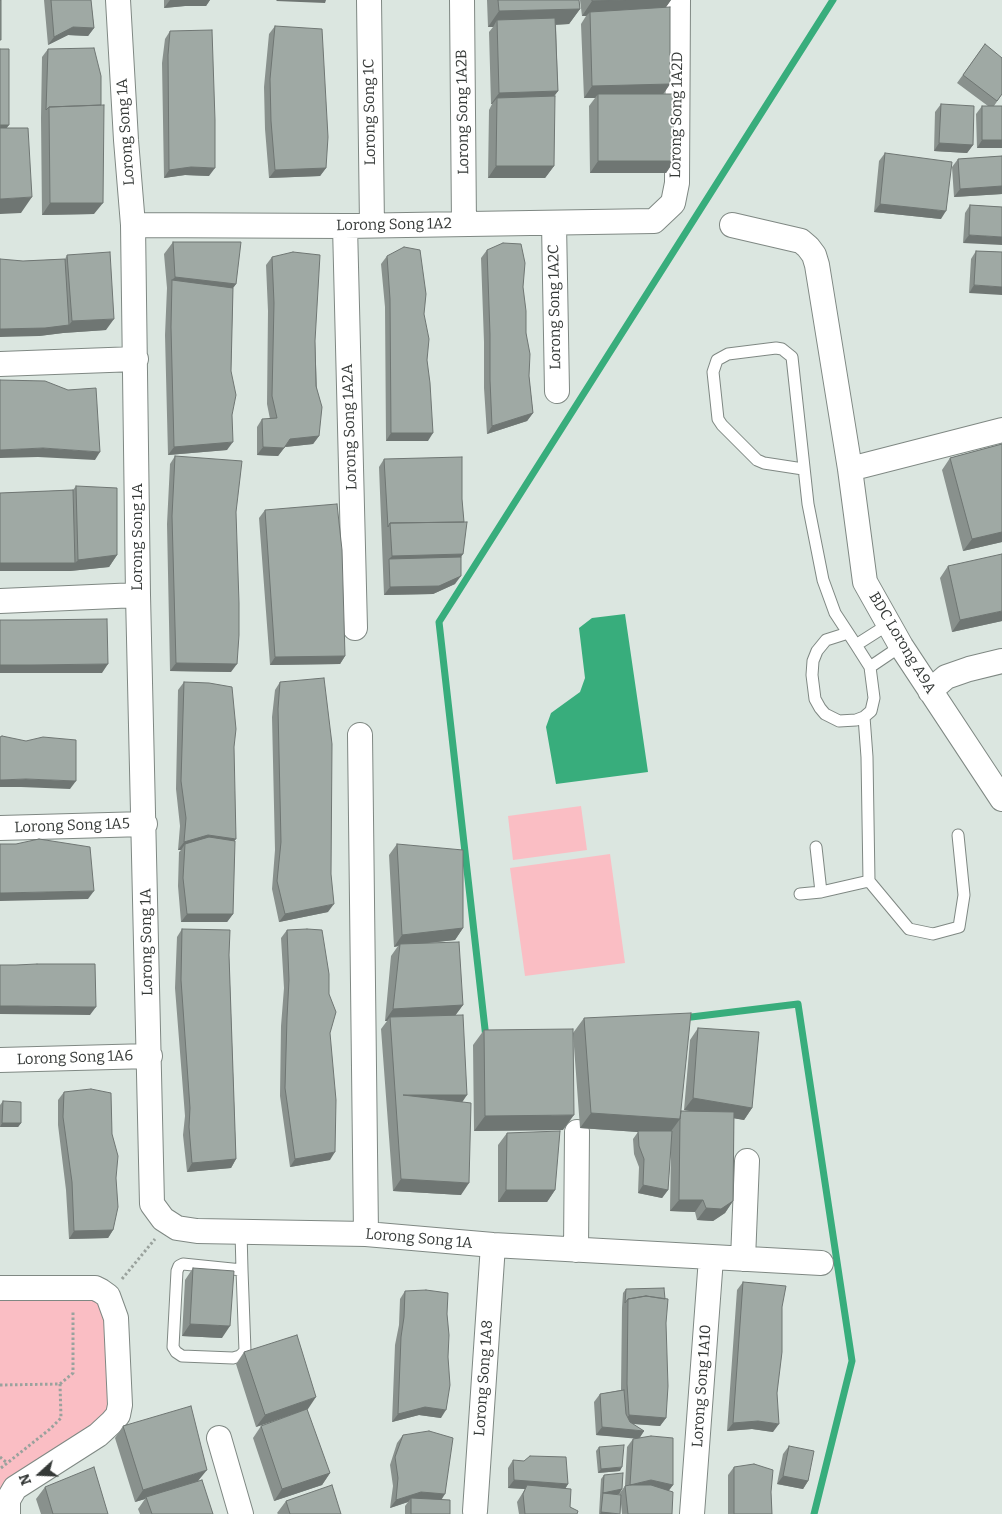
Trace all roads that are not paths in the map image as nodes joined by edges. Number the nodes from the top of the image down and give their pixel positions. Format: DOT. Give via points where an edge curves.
graph roads {
  1 [pos="118,0"];
  2 [pos="369,0"];
  3 [pos="462,0"];
  4 [pos="678,0"];
  5 [pos="654,221"];
  6 [pos="554,223"];
  7 [pos="464,224"];
  8 [pos="372,225"];
  9 [pos="732,225"];
  10 [pos="134,226"];
  11 [pos="345,226"];
  12 [pos="136,359"];
  13 [pos="0,364"];
  14 [pos="557,391"];
  15 [pos="1002,430"];
  16 [pos="803,469"];
  17 [pos="850,469"];
  18 [pos="138,595"];
  19 [pos="0,601"];
  20 [pos="888,624"];
  21 [pos="356,628"];
  22 [pos="848,633"];
  23 [pos="856,645"];
  24 [pos="901,646"];
  25 [pos="1002,661"];
  26 [pos="870,667"];
  27 [pos="930,691"];
  28 [pos="864,717"];
  29 [pos="360,735"];
  30 [pos="1002,799"];
  31 [pos="145,824"];
  32 [pos="0,828"];
  33 [pos="958,835"];
  34 [pos="816,847"];
  35 [pos="869,881"];
  36 [pos="821,892"];
  37 [pos="800,894"];
  38 [pos="150,1056"];
  39 [pos="0,1060"];
  40 [pos="576,1132"];
  41 [pos="747,1161"];
  42 [pos="241,1232"];
  43 [pos="366,1234"];
  44 [pos="493,1245"];
  45 [pos="576,1250"];
  46 [pos="711,1258"];
  47 [pos="743,1259"];
  48 [pos="821,1263"];
  49 [pos="242,1270"];
  50 [pos="0,1288"];
  51 [pos="219,1438"];
  52 [pos="475,1511"];
  53 [pos="8,1514"];
  54 [pos="241,1514"];
  55 [pos="692,1514"];
  1 -- 10 [label="street, Lorong Song 1A"];
  2 -- 8 [label="street, Lorong Song 1C"];
  3 -- 7 [label="street, Lorong Song 1A2B"];
  4 -- 5 [label="street, Lorong Song 1A2D" via="677,183 674,203"];
  5 -- 6 [label="street, Lorong Song 1A2"];
  6 -- 7 [label="street, Lorong Song 1A2"];
  6 -- 14 [label="street, Lorong Song 1A2C"];
  7 -- 8 [label="street, Lorong Song 1A2"];
  8 -- 11 [label="street, Lorong Song 1A2"];
  9 -- 17 [label="street, BDC Lorong A9A" via="801,241 814,255"];
  10 -- 11 [label="street, Lorong Song 1A2"];
  10 -- 12 [label="street, Lorong Song 1A"];
  11 -- 21 [label="street, Lorong Song 1A2A"];
  12 -- 13 [label="street"];
  12 -- 18 [label="street, Lorong Song 1A"];
  15 -- 17 [label="street"];
  16 -- 16 [label="lane" via="757,460 722,425 713,372 717,360 728,354 776,348 792,356"];
  16 -- 22 [label="lane" via="823,580 835,613"];
  17 -- 20 [label="street, BDC Lorong A9A" via="865,582"];
  18 -- 19 [label="street"];
  18 -- 31 [label="street, Lorong Song 1A"];
  20 -- 23 [label="lane"];
  20 -- 24 [label="street, BDC Lorong A9A"];
  22 -- 23 [label="lane"];
  22 -- 28 [label="lane" via="826,640 817,651 812,675 815,699 826,714 839,721"];
  23 -- 26 [label="lane"];
  24 -- 26 [label="lane"];
  24 -- 27 [label="street, BDC Lorong A9A"];
  25 -- 27 [label="street" via="946,677"];
  26 -- 28 [label="lane" via="874,698 871,710"];
  27 -- 30 [label="street, BDC Lorong A9A"];
  28 -- 35 [label="lane"];
  29 -- 43 [label="street"];
  31 -- 32 [label="street, Lorong Song 1A5"];
  31 -- 38 [label="street, Lorong Song 1A"];
  33 -- 35 [label="lane" via="964,895 959,927 934,934 909,929"];
  34 -- 36 [label="lane"];
  35 -- 36 [label="lane"];
  36 -- 37 [label="lane"];
  38 -- 39 [label="street, Lorong Song 1A6"];
  38 -- 42 [label="street, Lorong Song 1A" via="152,1204 163,1219 177,1228"];
  40 -- 45 [label="street"];
  41 -- 47 [label="street"];
  42 -- 43 [label="street, Lorong Song 1A"];
  42 -- 49 [label="lane"];
  43 -- 44 [label="street, Lorong Song 1A"];
  44 -- 45 [label="street, Lorong Song 1A"];
  44 -- 52 [label="street, Lorong Song 1A8"];
  45 -- 46 [label="street, Lorong Song 1A"];
  46 -- 47 [label="street, Lorong Song 1A"];
  46 -- 55 [label="street, Lorong Song 1A10"];
  47 -- 48 [label="street, Lorong Song 1A"];
  49 -- 49 [label="lane" via="244,1351 240,1356 182,1356 176,1352 173,1347 179,1266"];
  50 -- 53 [label="street" via="95,1288 108,1296 116,1318 120,1405 118,1415 98,1435 15,1488 8,1500"];
  51 -- 54 [label="street"];
}
